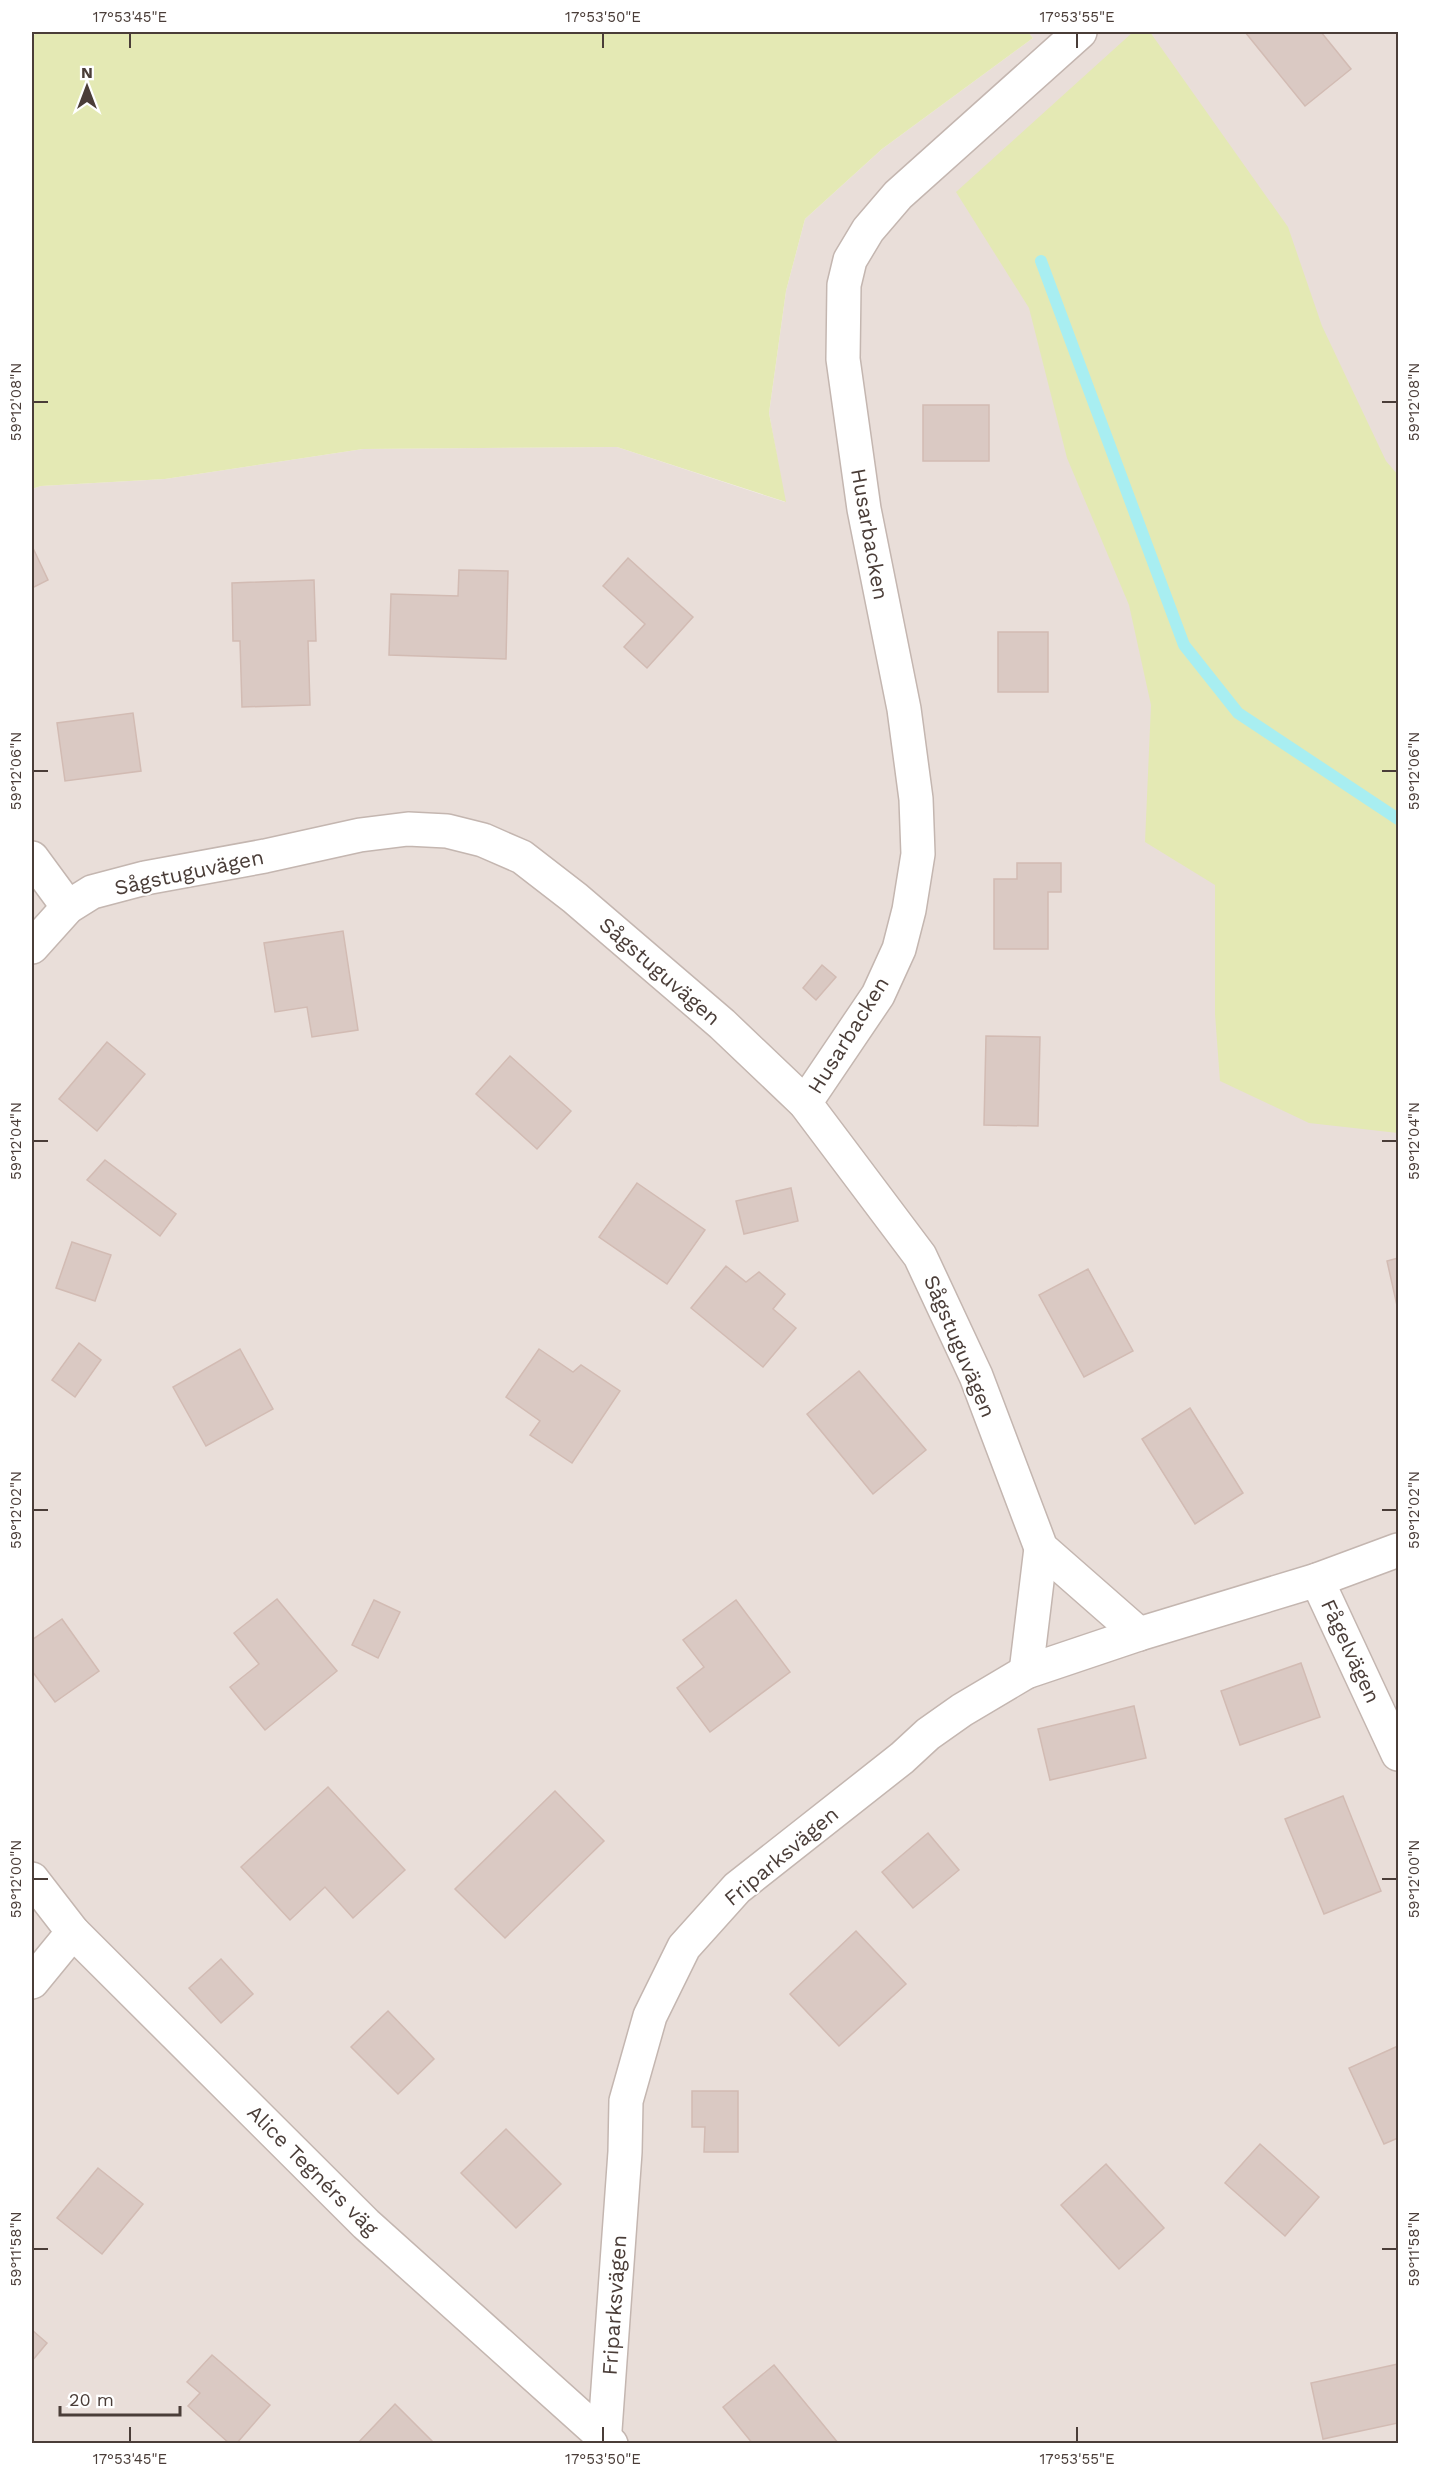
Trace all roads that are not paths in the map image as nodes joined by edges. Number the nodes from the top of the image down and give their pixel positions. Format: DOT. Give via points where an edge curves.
graph roads {
  1 [pos="1080,32"];
  2 [pos="32,858"];
  3 [pos="68,907"];
  4 [pos="32,947"];
  5 [pos="805,1103"];
  6 [pos="1041,1548"];
  7 [pos="1398,1550"];
  8 [pos="1317,1580"];
  9 [pos="1139,1634"];
  10 [pos="1026,1672"];
  11 [pos="1398,1754"];
  12 [pos="32,1879"];
  13 [pos="73,1932"];
  14 [pos="32,1982"];
  15 [pos="606,2442"];
  1 -- 5 [label="street, Husarbacken" via="898,195 868,230 850,260 844,285 843,359 864,508 904,709 916,799 918,854 899,949 878,995"];
  2 -- 3 [label="street"];
  3 -- 4 [label="street, Sågstuguvägen"];
  3 -- 5 [label="street, Sågstuguvägen" via="92,892 146,878 360,835 408,829 447,831 474,838 522,857 544,872 722,1024"];
  5 -- 6 [label="street, Sågstuguvägen" via="921,1256 976,1376"];
  6 -- 9 [label="street, Sågstuguvägen"];
  6 -- 10 [label="street, Sågstuguvägen"];
  7 -- 8 [label="street"];
  8 -- 9 [label="street"];
  8 -- 11 [label="street, Fågelvägen"];
  9 -- 10 [label="street, Friparksvägen"];
  10 -- 15 [label="street, Friparksvägen" via="928,1734 737,1888 684,1947 650,2016 626,2101"];
  12 -- 13 [label="street, Alice Tegnérs väg"];
  13 -- 14 [label="street"];
  13 -- 15 [label="street, Alice Tegnérs väg" via="366,2224"];
}
